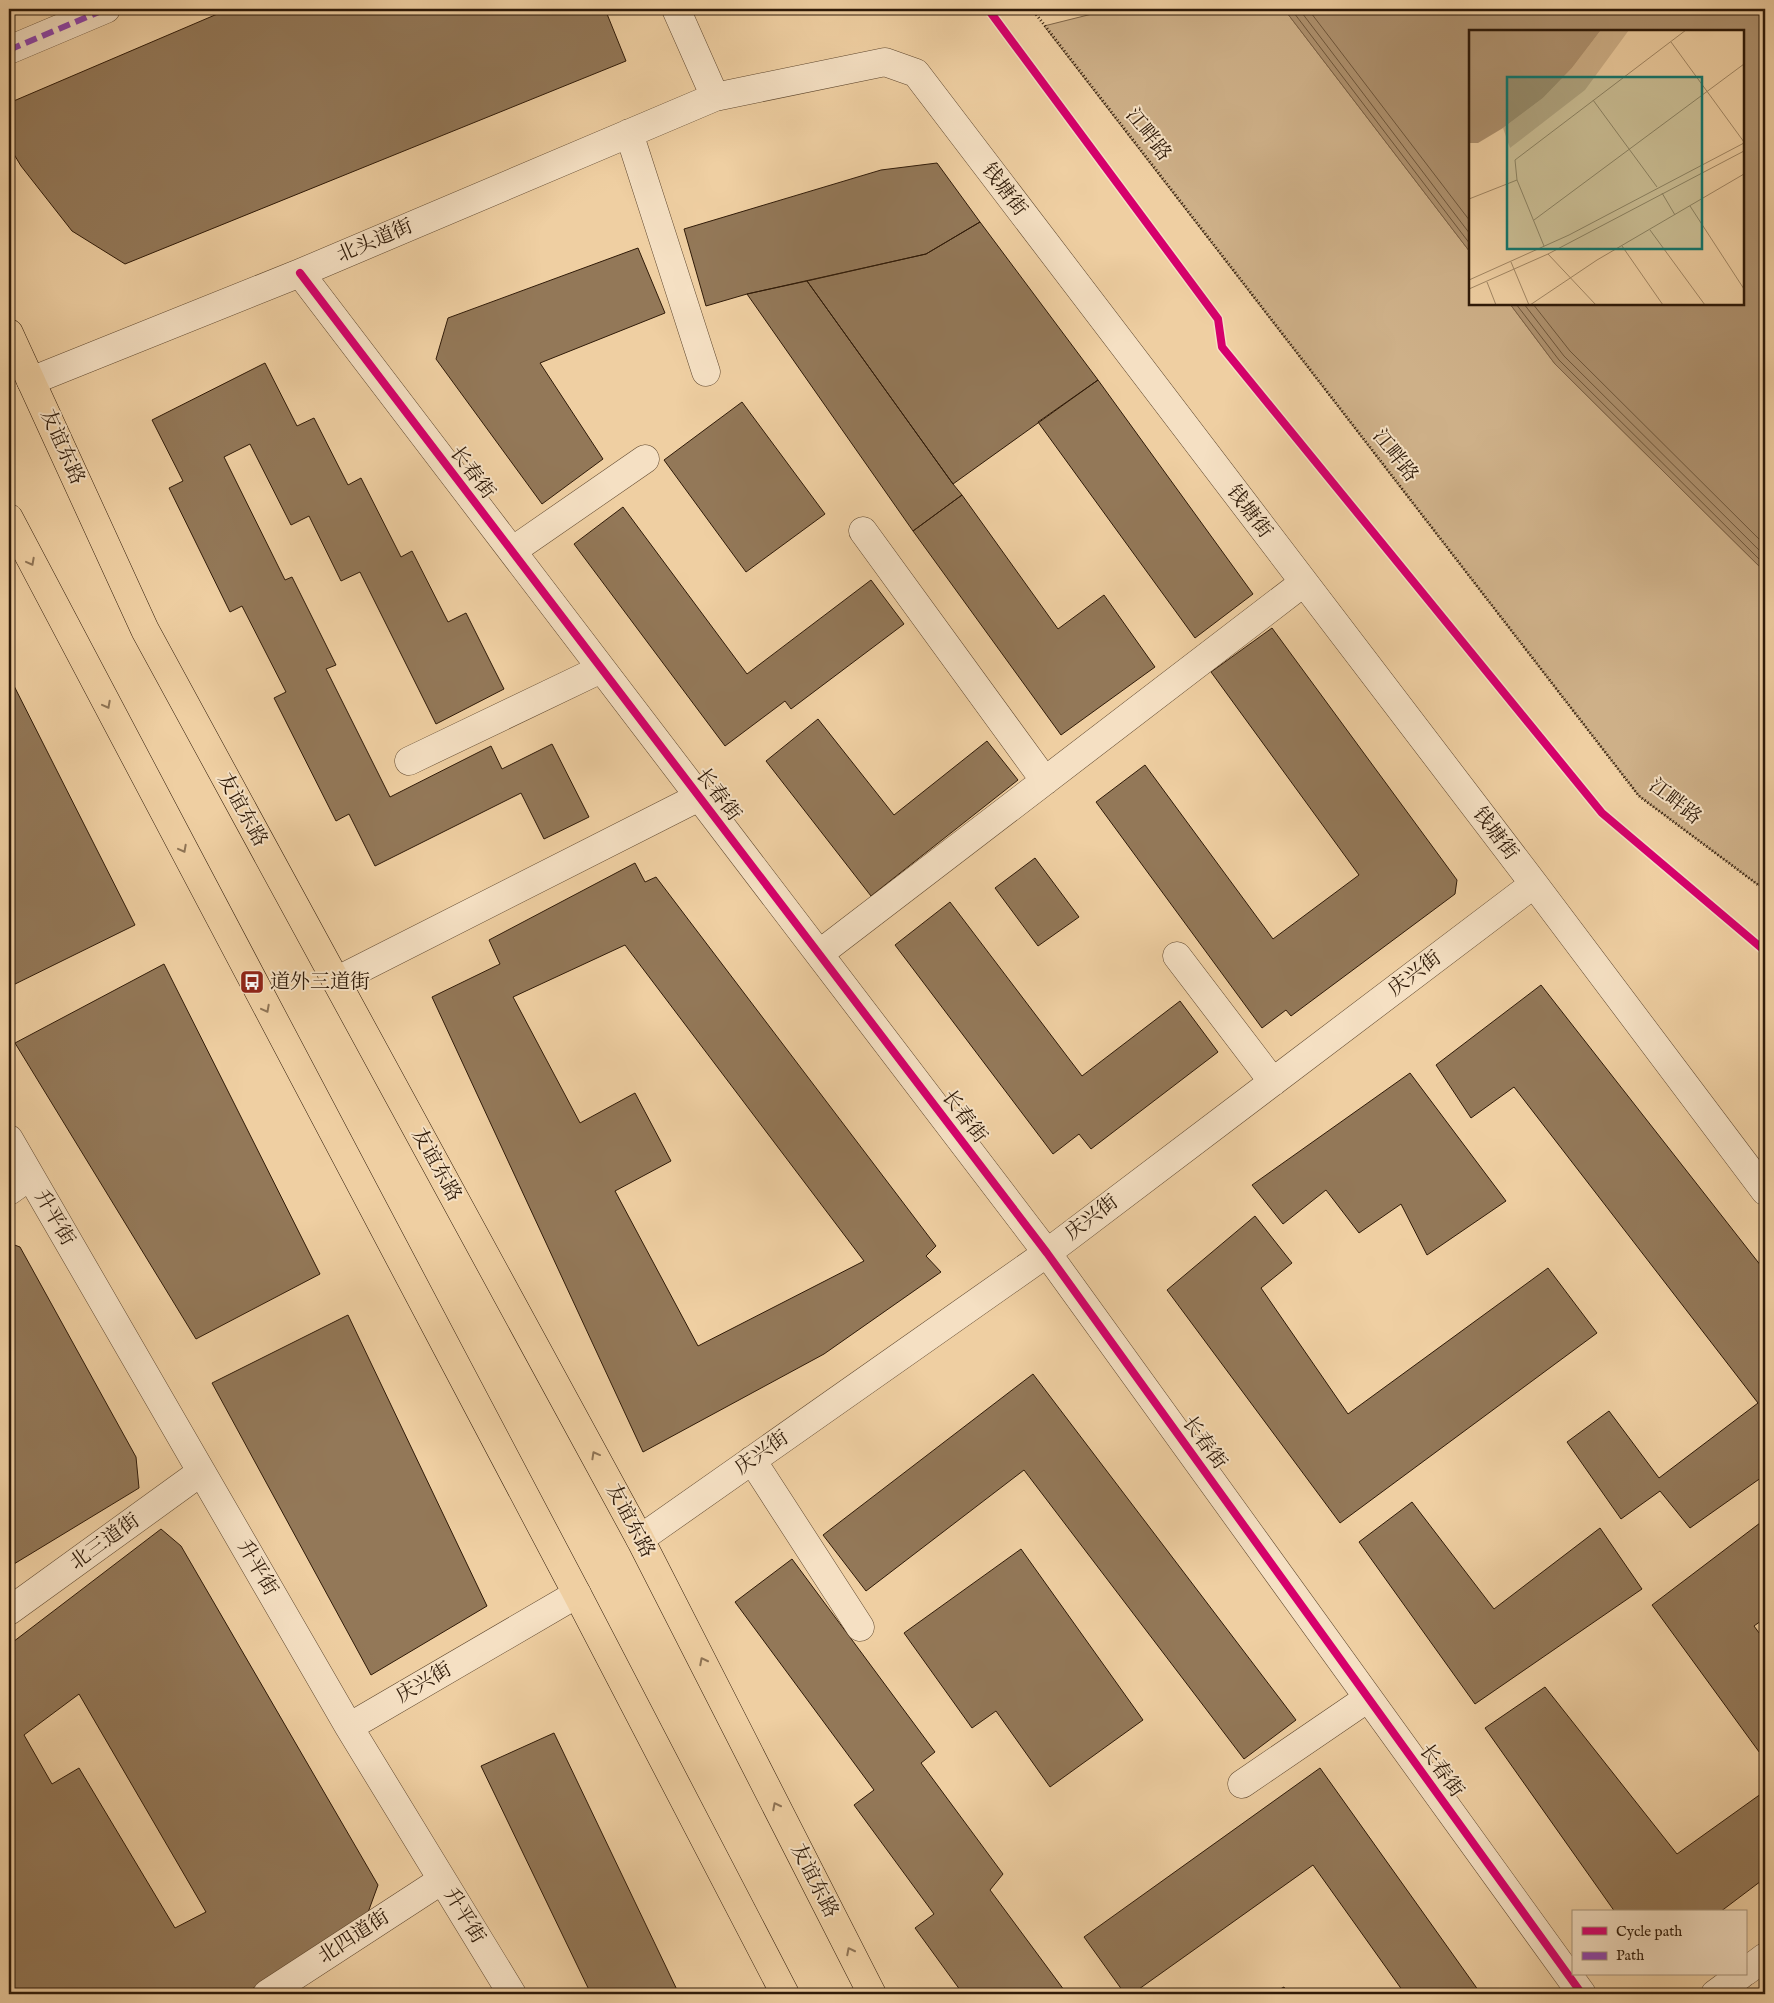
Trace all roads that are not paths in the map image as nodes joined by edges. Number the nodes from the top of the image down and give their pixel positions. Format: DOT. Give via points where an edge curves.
graph roads {
  1 [pos="106,9"];
  2 [pos="676,9"];
  3 [pos="9,50"];
  4 [pos="715,97"];
  5 [pos="629,133"];
  6 [pos="300,273"];
  7 [pos="9,333"];
  8 [pos="706,372"];
  9 [pos="32,381"];
  10 [pos="645,459"];
  11 [pos="9,518"];
  12 [pos="863,531"];
  13 [pos="512,551"];
  14 [pos="1303,583"];
  15 [pos="601,669"];
  16 [pos="409,761"];
  17 [pos="1045,781"];
  18 [pos="699,797"];
  19 [pos="1534,884"];
  20 [pos="819,954"];
  21 [pos="1178,956"];
  22 [pos="336,981"];
  23 [pos="1273,1082"];
  24 [pos="9,1139"];
  25 [pos="20,1184"];
  26 [pos="1765,1191"];
  27 [pos="1046,1253"];
  28 [pos="752,1460"];
  29 [pos="201,1472"];
  30 [pos="640,1538"];
  31 [pos="577,1594"];
  32 [pos="9,1612"];
  33 [pos="860,1627"];
  34 [pos="1368,1698"];
  35 [pos="349,1727"];
  36 [pos="1242,1784"];
  37 [pos="442,1880"];
  38 [pos="1765,1957"];
  39 [pos="1746,1971"];
  40 [pos="1739,1976"];
  41 [pos="267,1994"];
  42 [pos="512,1994"];
  43 [pos="785,1994"];
  44 [pos="872,1994"];
  45 [pos="1582,1994"];
  46 [pos="1715,1994"];
  1 -- 3 [label="street"];
  2 -- 4 [label="street"];
  4 -- 5 [label="street, 北头道街"];
  4 -- 14 [label="street, 钱塘街" via="885,62 916,73"];
  5 -- 6 [label="street, 北头道街"];
  5 -- 8 [label="street"];
  6 -- 9 [label="street, 北头道街"];
  6 -- 13 [label="street, 长春街"];
  7 -- 9 [label="highway, 友谊东路"];
  9 -- 22 [label="highway, 友谊东路" via="145,630"];
  10 -- 13 [label="street"];
  11 -- 31 [label="highway, one-way"];
  12 -- 17 [label="street"];
  13 -- 15 [label="street, 长春街"];
  14 -- 17 [label="street"];
  14 -- 19 [label="street, 钱塘街"];
  15 -- 16 [label="street"];
  15 -- 18 [label="street, 长春街"];
  17 -- 20 [label="street"];
  18 -- 20 [label="street, 长春街"];
  18 -- 22 [label="street"];
  19 -- 23 [label="street, 庆兴街"];
  19 -- 26 [label="street, 钱塘街"];
  20 -- 27 [label="street, 长春街"];
  21 -- 23 [label="street"];
  30 -- 22 [label="highway, 友谊东路, one-way"];
  23 -- 27 [label="street, 庆兴街"];
  24 -- 25 [label="street, 升平街"];
  25 -- 29 [label="street, 升平街"];
  27 -- 28 [label="street, 庆兴街"];
  27 -- 34 [label="street, 长春街"];
  28 -- 30 [label="street, 庆兴街"];
  28 -- 33 [label="street"];
  29 -- 32 [label="street, 北三道街"];
  29 -- 35 [label="street, 升平街"];
  44 -- 30 [label="highway, 友谊东路, one-way"];
  31 -- 35 [label="street, 庆兴街"];
  31 -- 43 [label="highway"];
  34 -- 36 [label="street"];
  34 -- 45 [label="street, 长春街"];
  35 -- 37 [label="street, 升平街"];
  37 -- 41 [label="street, 北四道街"];
  37 -- 42 [label="street, 升平街"];
  38 -- 39 [label="street"];
  40 -- 46 [label="street"];
}
